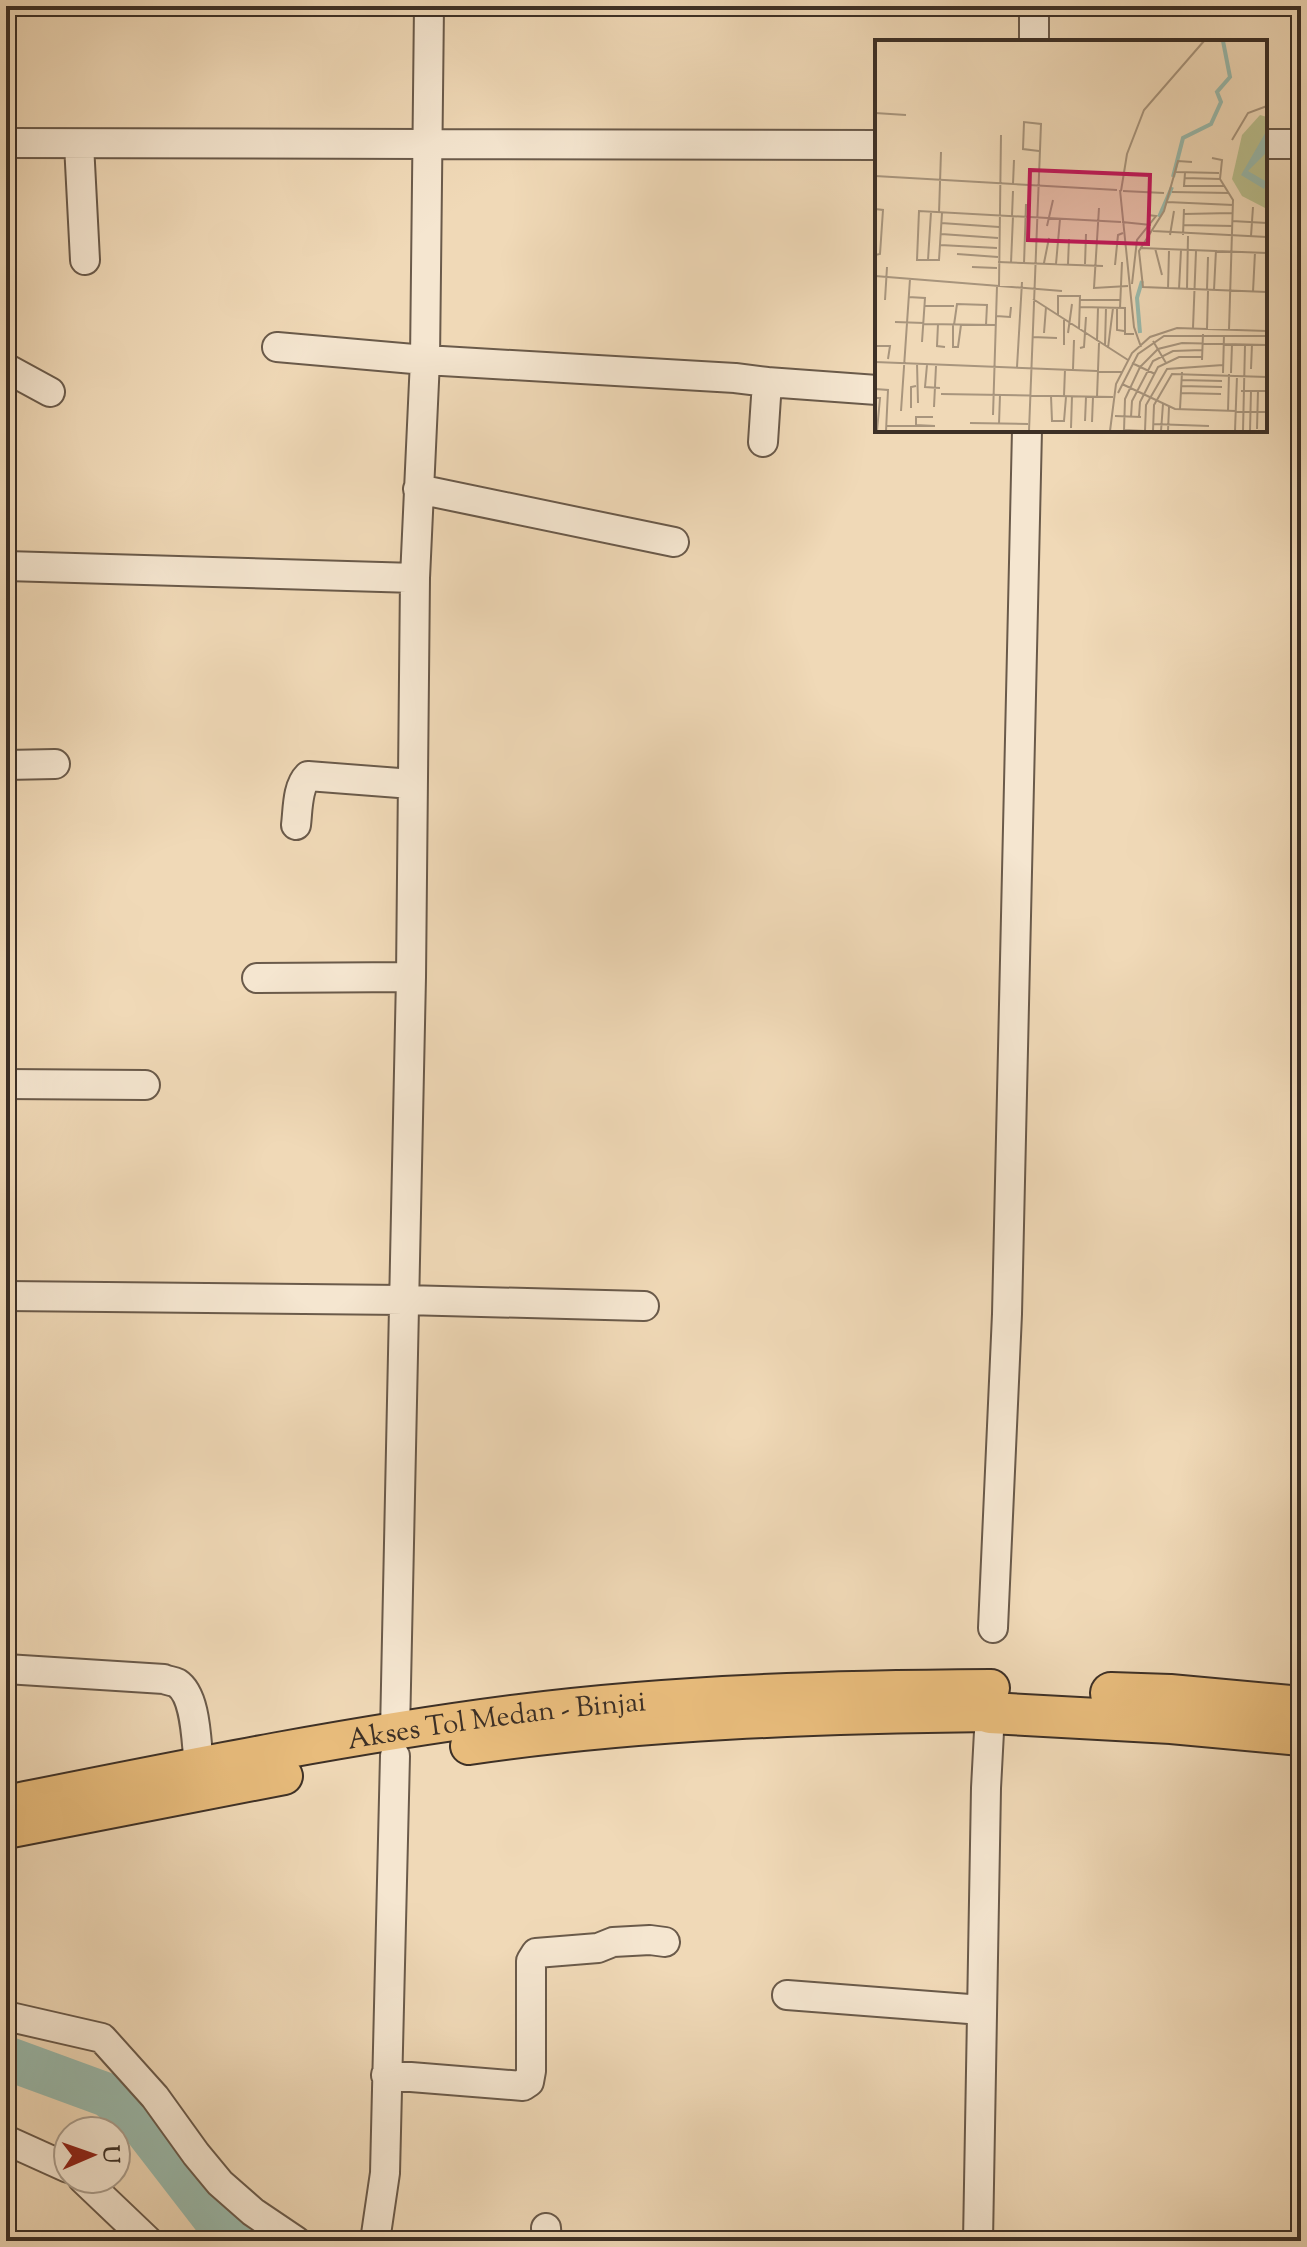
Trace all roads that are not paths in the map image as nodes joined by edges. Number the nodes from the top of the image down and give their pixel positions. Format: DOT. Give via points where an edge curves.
graph roads {
  1 [pos="429,6"];
  2 [pos="1034,6"];
  3 [pos="1034,40"];
  4 [pos="427,142"];
  5 [pos="6,143"];
  6 [pos="79,144"];
  7 [pos="1267,144"];
  8 [pos="1301,144"];
  9 [pos="875,145"];
  10 [pos="85,260"];
  11 [pos="277,347"];
  12 [pos="425,360"];
  13 [pos="6,368"];
  14 [pos="767,382"];
  15 [pos="875,390"];
  16 [pos="50,392"];
  17 [pos="1027,432"];
  18 [pos="763,442"];
  19 [pos="418,489"];
  20 [pos="674,542"];
  21 [pos="6,566"];
  22 [pos="415,578"];
  23 [pos="55,764"];
  24 [pos="6,765"];
  25 [pos="412,784"];
  26 [pos="296,825"];
  27 [pos="411,977"];
  28 [pos="257,978"];
  29 [pos="6,1084"];
  30 [pos="145,1085"];
  31 [pos="6,1296"];
  32 [pos="404,1300"];
  33 [pos="644,1306"];
  34 [pos="993,1628"];
  35 [pos="6,1669"];
  36 [pos="991,1700"];
  37 [pos="1301,1707"];
  38 [pos="1301,1735"];
  39 [pos="395,1744"];
  40 [pos="199,1765"];
  41 [pos="11,1816"];
  42 [pos="665,1942"];
  43 [pos="787,1995"];
  44 [pos="982,2010"];
  45 [pos="6,2016"];
  46 [pos="386,2075"];
  47 [pos="6,2140"];
  48 [pos="52,2161"];
  49 [pos="100,2195"];
  50 [pos="275,2237"];
  51 [pos="148,2241"];
  52 [pos="375,2241"];
  53 [pos="978,2241"];
  1 -- 4 [label="street"];
  2 -- 3 [label="street"];
  4 -- 6 [label="street"];
  4 -- 9 [label="street"];
  4 -- 12 [label="street"];
  5 -- 6 [label="street"];
  6 -- 10 [label="street"];
  7 -- 8 [label="street"];
  11 -- 12 [label="street"];
  12 -- 14 [label="street"];
  12 -- 19 [label="street"];
  13 -- 16 [label="street"];
  14 -- 15 [label="street"];
  14 -- 18 [label="street"];
  17 -- 34 [label="street" via="1007,1314"];
  19 -- 20 [label="street"];
  19 -- 22 [label="street"];
  21 -- 22 [label="street"];
  22 -- 25 [label="street"];
  23 -- 24 [label="street"];
  25 -- 26 [label="street" via="308,776 301,786"];
  25 -- 27 [label="street"];
  27 -- 28 [label="street"];
  27 -- 32 [label="street"];
  29 -- 30 [label="street"];
  31 -- 32 [label="street"];
  32 -- 33 [label="street"];
  32 -- 39 [label="street"];
  35 -- 40 [label="street" via="177,1683 191,1708"];
  36 -- 37 [label="highway" via="1170,1695"];
  36 -- 38 [label="highway"];
  36 -- 39 [label="main road, Akses Tol Medan - Binjai" via="841,1715 642,1713 521,1738"];
  36 -- 44 [label="street"];
  39 -- 40 [label="main road, Akses Tol Medan - Binjai"];
  39 -- 41 [label="main road, Akses Tol Medan - Binjai" via="205,1790"];
  39 -- 46 [label="street"];
  40 -- 41 [label="main road, Akses Tol Medan - Binjai"];
  42 -- 46 [label="street" via="613,1942 536,1953 531,1961 531,2071 523,2086"];
  43 -- 44 [label="street"];
  44 -- 53 [label="street"];
  45 -- 50 [label="street" via="102,2038 220,2183"];
  46 -- 52 [label="street" via="385,2173"];
  47 -- 48 [label="street"];
  49 -- 51 [label="street"];
}
